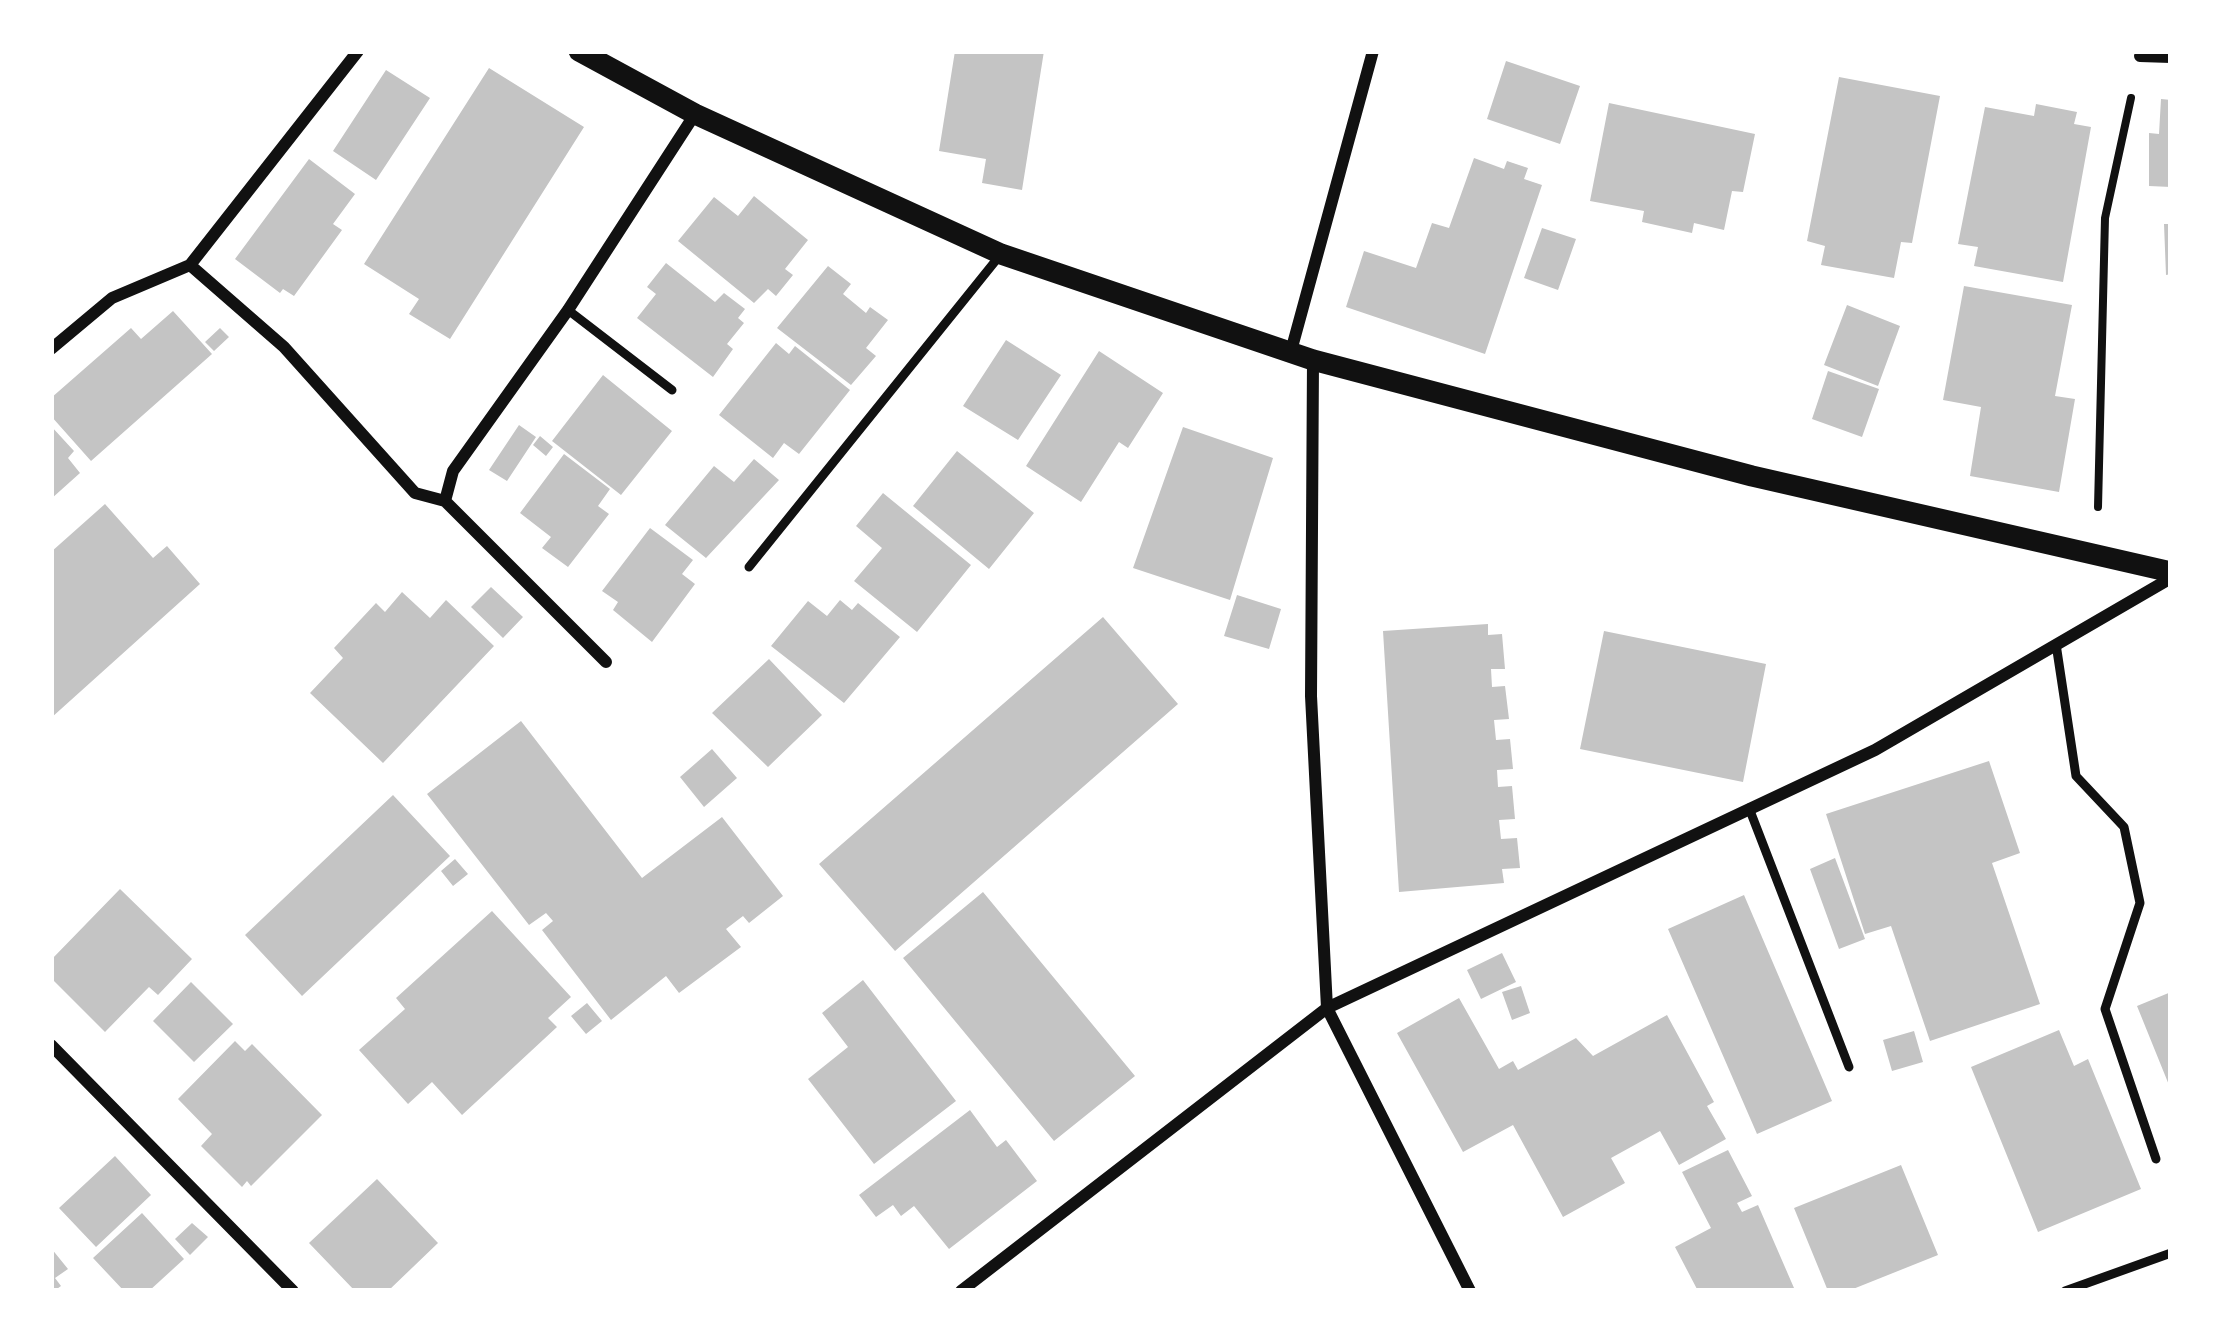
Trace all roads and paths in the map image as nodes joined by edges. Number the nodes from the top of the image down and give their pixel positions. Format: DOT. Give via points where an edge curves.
graph roads {
  1 [pos="358,51"];
  2 [pos="579,51"];
  3 [pos="1373,51"];
  4 [pos="2140,56"];
  5 [pos="2171,57"];
  6 [pos="695,114"];
  7 [pos="1001,254"];
  8 [pos="190,265"];
  9 [pos="568,310"];
  10 [pos="51,349"];
  11 [pos="1291,351"];
  12 [pos="1313,360"];
  13 [pos="672,390"];
  14 [pos="445,501"];
  15 [pos="2097,554"];
  16 [pos="749,567"];
  17 [pos="2171,575"];
  18 [pos="2056,644"];
  19 [pos="605,662"];
  20 [pos="1749,808"];
  21 [pos="1327,1008"];
  22 [pos="51,1045"];
  23 [pos="1849,1067"];
  24 [pos="2156,1159"];
  25 [pos="2171,1252"];
  26 [pos="293,1291"];
  27 [pos="961,1291"];
  28 [pos="1470,1291"];
  29 [pos="2066,1291"];
  1 -- 8 [label="street"];
  2 -- 6 [label="street"];
  3 -- 11 [label="street"];
  4 -- 5 [label="street"];
  4 -- 15 [label="path" via="2105,218"];
  6 -- 7 [label="street"];
  6 -- 9 [label="street"];
  7 -- 11 [label="street"];
  7 -- 16 [label="lane"];
  8 -- 10 [label="street" via="112,298"];
  8 -- 14 [label="street" via="284,347 416,493"];
  9 -- 13 [label="lane"];
  9 -- 14 [label="street" via="453,471"];
  11 -- 12 [label="street"];
  12 -- 15 [label="street" via="1729,470"];
  12 -- 21 [label="street" via="1311,696"];
  14 -- 19 [label="street"];
  15 -- 17 [label="street"];
  17 -- 18 [label="street"];
  18 -- 20 [label="street" via="1875,750"];
  18 -- 24 [label="lane" via="2076,776 2124,827 2140,902 2105,1009"];
  20 -- 21 [label="street"];
  20 -- 23 [label="lane"];
  21 -- 27 [label="street"];
  21 -- 28 [label="street"];
  22 -- 26 [label="street"];
  25 -- 29 [label="lane"];
}
